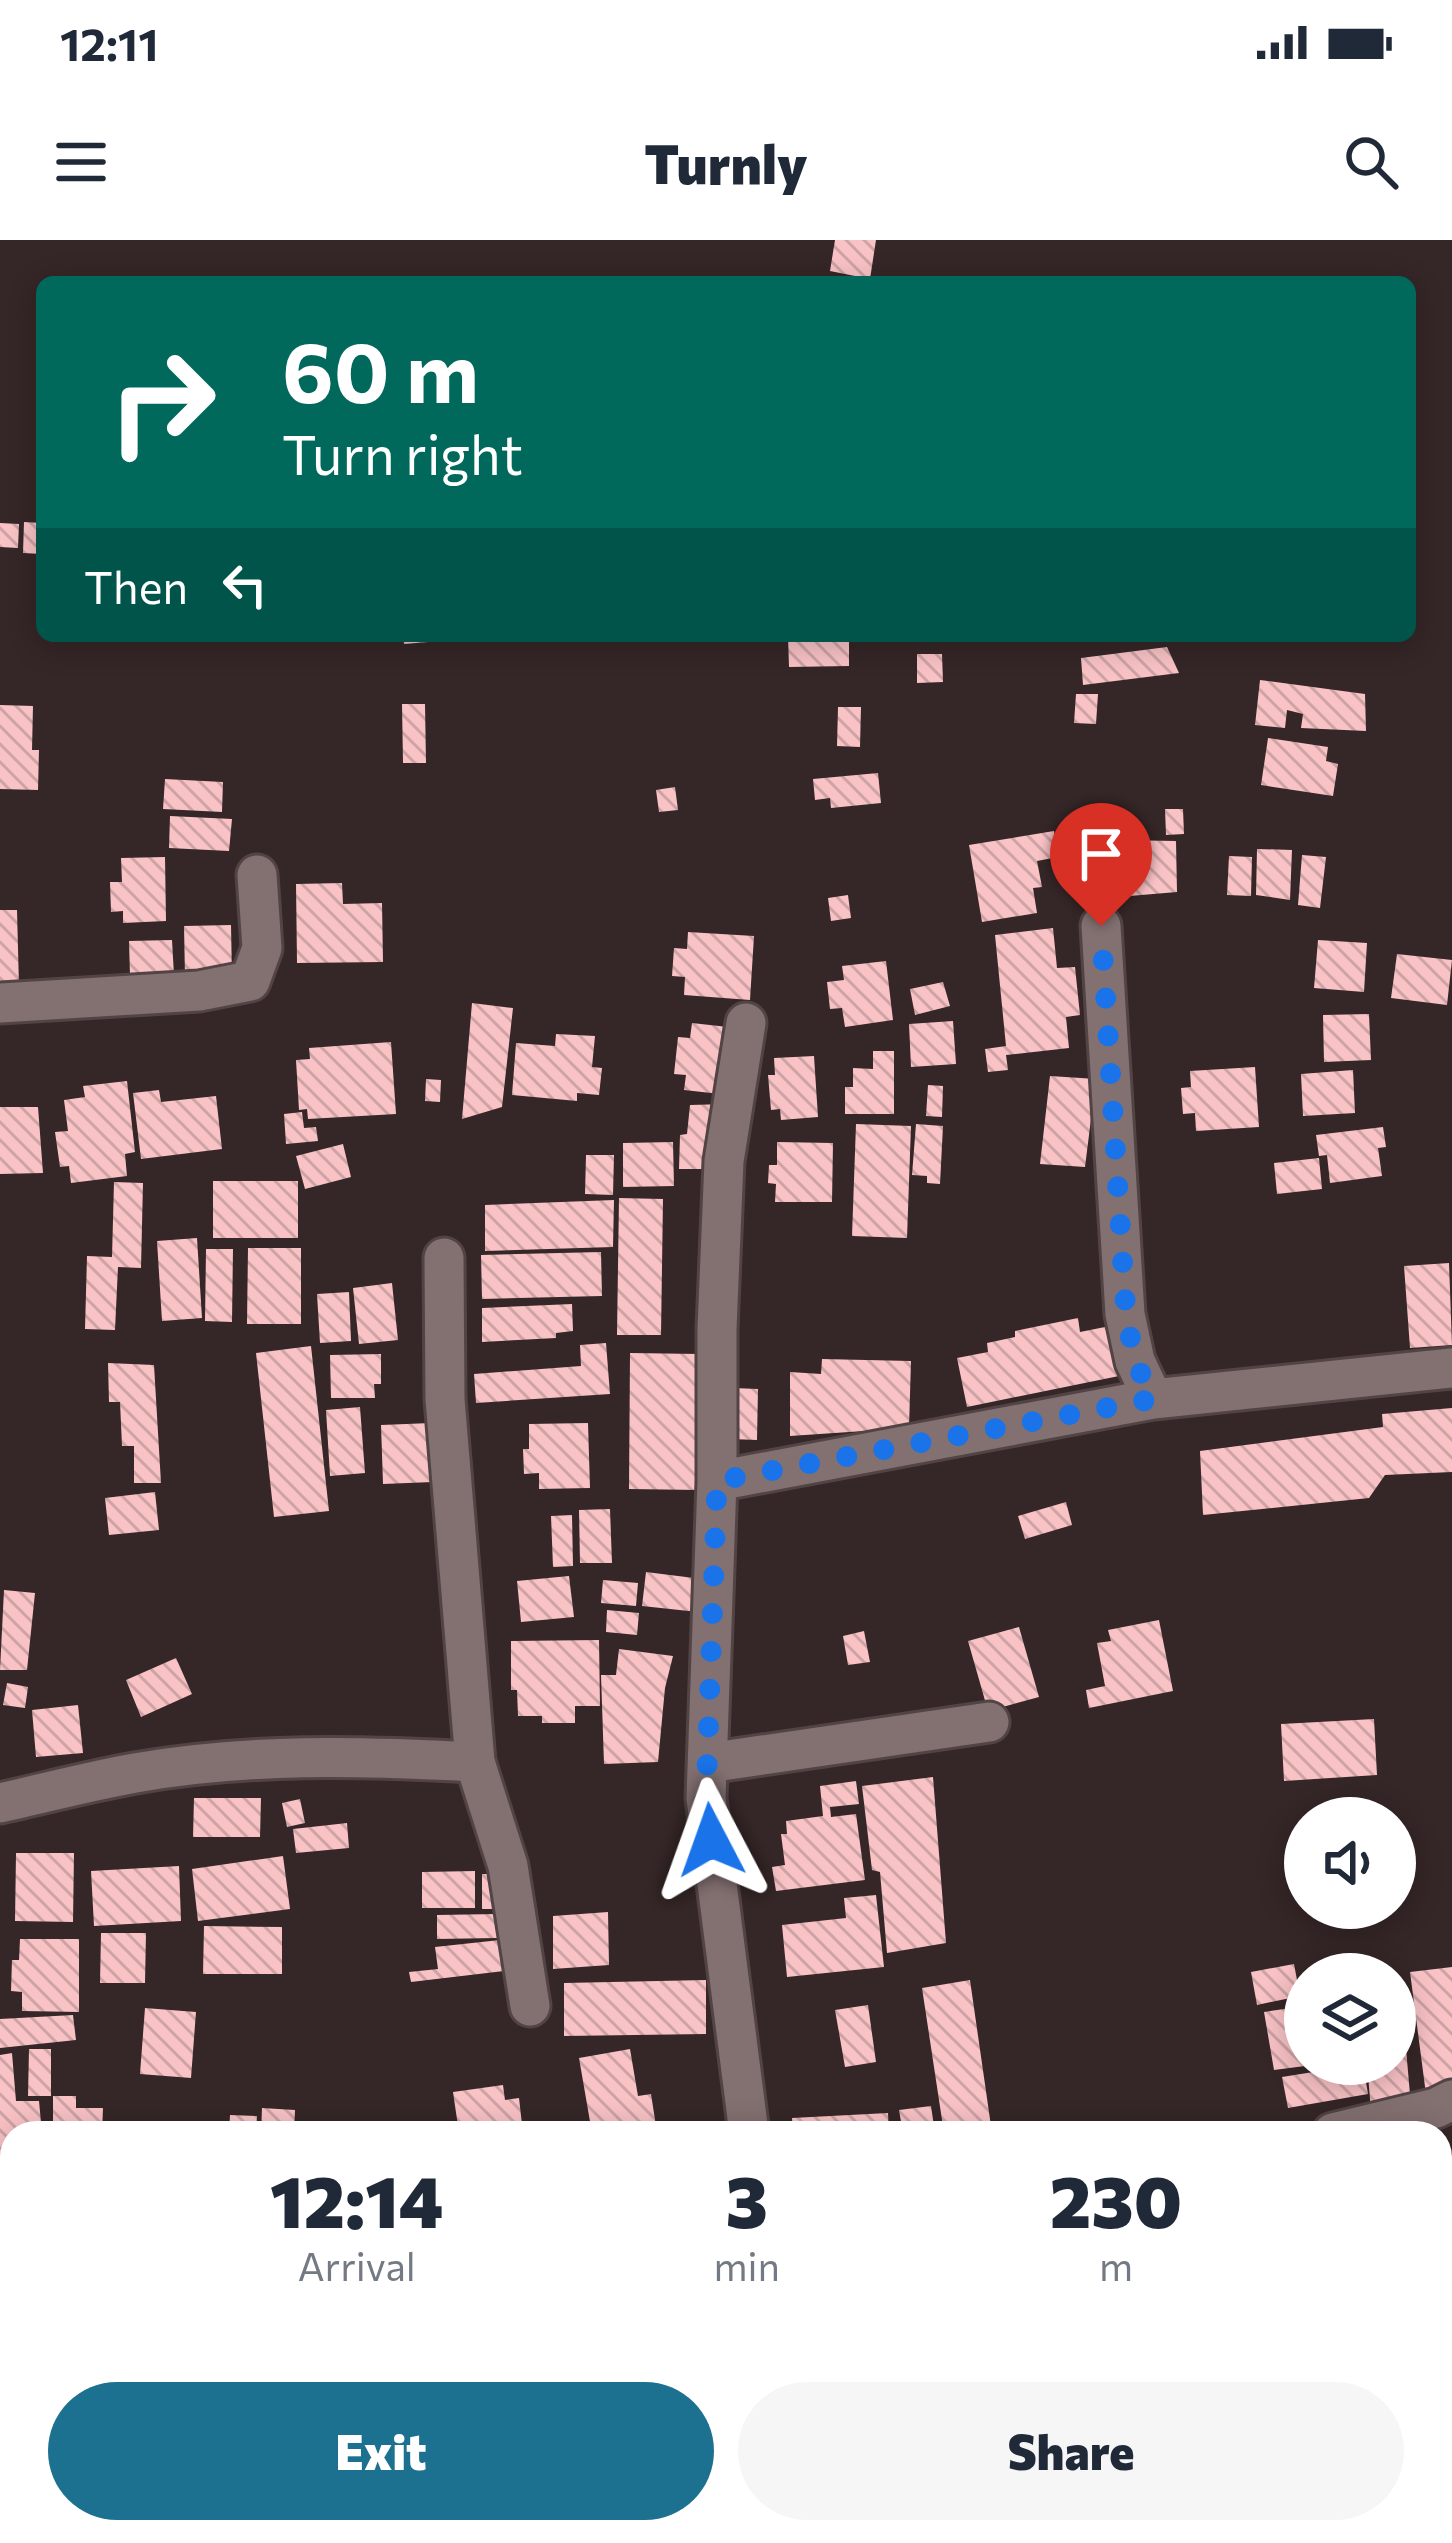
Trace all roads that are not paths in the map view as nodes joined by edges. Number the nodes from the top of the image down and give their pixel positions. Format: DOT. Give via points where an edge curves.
graph roads {
  1 [pos="256,874"];
  2 [pos="1101,926"];
  3 [pos="0,1003"];
  4 [pos="746,1023"];
  5 [pos="444,1258"];
  6 [pos="1452,1368"];
  7 [pos="1153,1399"];
  8 [pos="717,1481"];
  9 [pos="989,1721"];
  10 [pos="475,1762"];
  11 [pos="708,1763"];
  12 [pos="0,1803"];
  13 [pos="530,2006"];
  14 [pos="1452,2100"];
  15 [pos="747,2121"];
  16 [pos="1383,2121"];
  1 -- 3 [label="street" via="262,948 250,981"];
  2 -- 7 [label="street" via="1126,1314"];
  4 -- 8 [label="street" via="724,1162"];
  5 -- 10 [label="street" via="447,1442"];
  6 -- 7 [label="street"];
  7 -- 8 [label="street"];
  8 -- 11 [label="street"];
  9 -- 11 [label="street"];
  10 -- 12 [label="street" via="248,1760 135,1773"];
  10 -- 13 [label="street" via="508,1866"];
  11 -- 15 [label="street"];
  14 -- 16 [label="street"];
}
